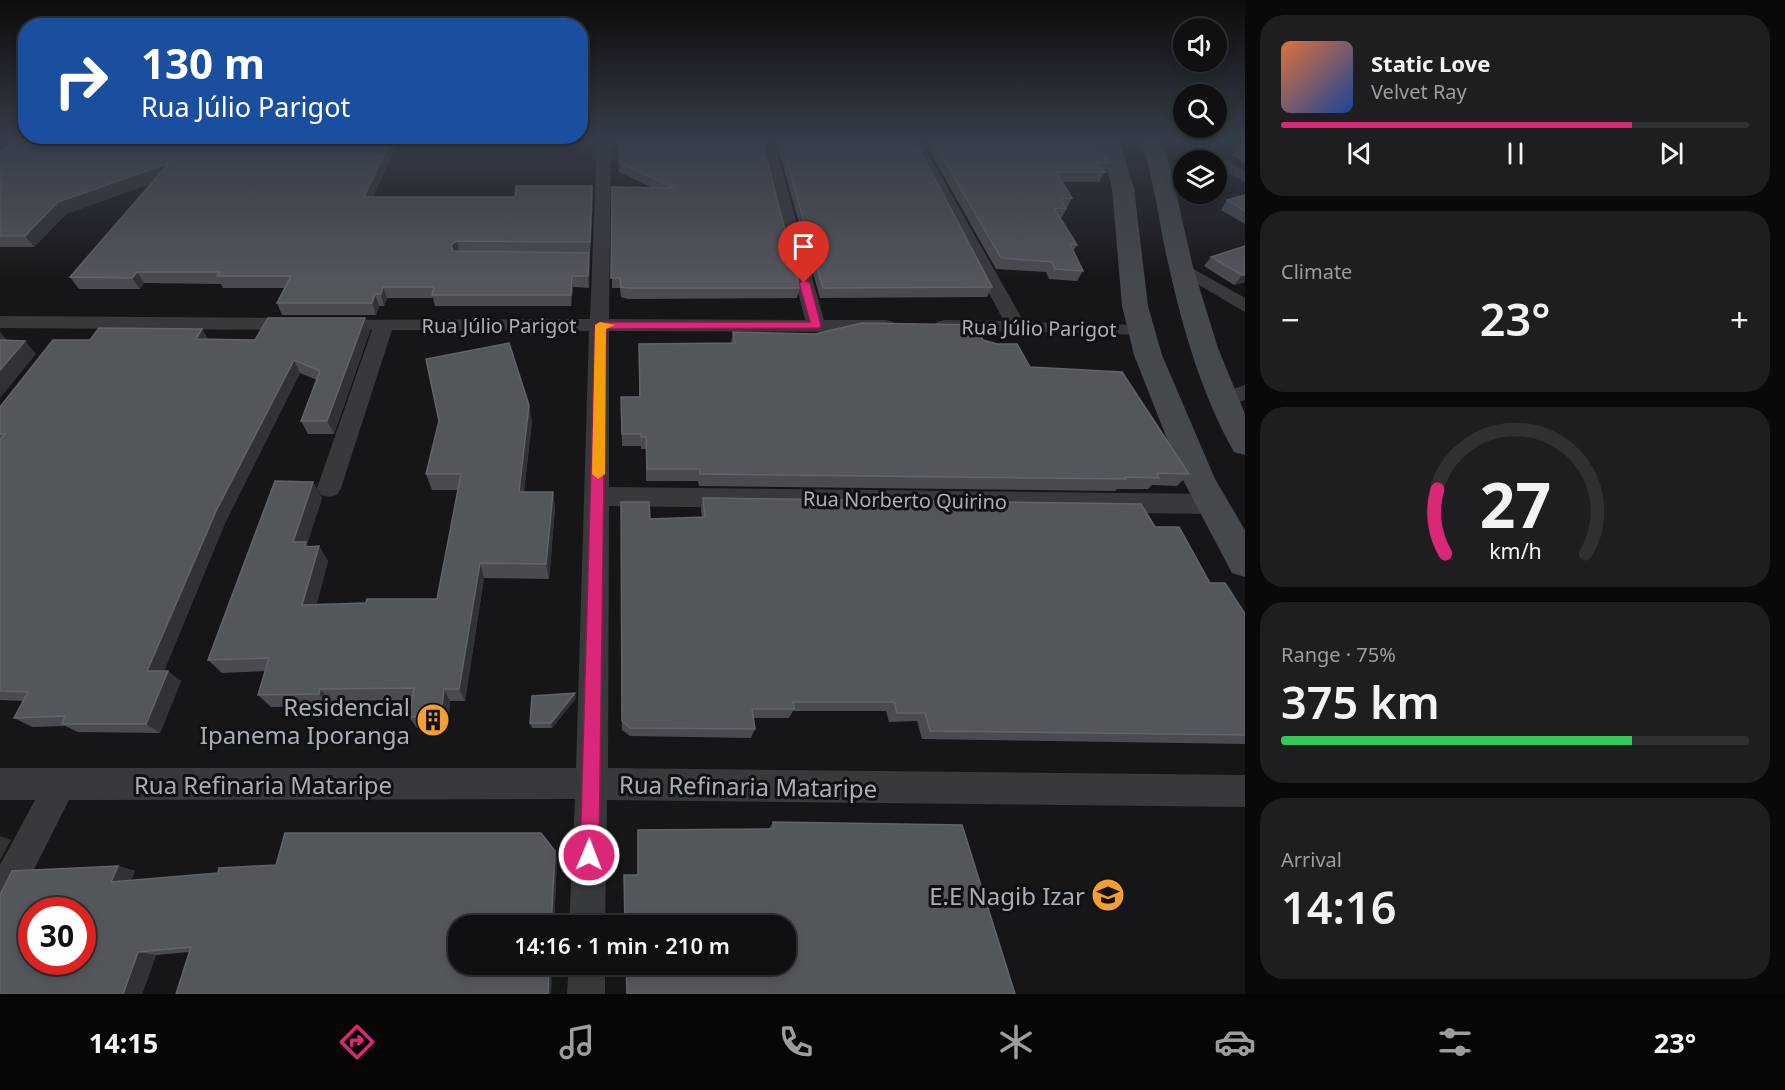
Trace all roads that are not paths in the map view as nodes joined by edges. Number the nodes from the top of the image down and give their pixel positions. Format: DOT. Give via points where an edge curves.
graph roads {
  1 [pos="602,187"];
  2 [pos="779,187"];
  3 [pos="940,187"];
  4 [pos="1123,187"];
  5 [pos="1163,187"];
  6 [pos="1181,267"];
  7 [pos="1245,306"];
  8 [pos="0,322"];
  9 [pos="75,322"];
  10 [pos="384,324"];
  11 [pos="600,325"];
  12 [pos="816,325"];
  13 [pos="1017,327"];
  14 [pos="1142,331"];
  15 [pos="61,339"];
  16 [pos="1234,396"];
  17 [pos="1245,444"];
  18 [pos="328,488"];
  19 [pos="598,496"];
  20 [pos="1212,504"];
  21 [pos="1245,562"];
  22 [pos="61,783"];
  23 [pos="0,784"];
  24 [pos="591,784"];
  25 [pos="1245,791"];
  26 [pos="0,901"];
  27 [pos="588,915"];
  28 [pos="586,975"];
  29 [pos="586,994"];
  1 -- 11 [label="street"];
  2 -- 12 [label="street"];
  3 -- 13 [label="street"];
  4 -- 14 [label="main road"];
  5 -- 6 [label="main road"];
  6 -- 7 [label="street"];
  6 -- 16 [label="main road"];
  8 -- 9 [label="street, Rua Júlio Parigot"];
  9 -- 10 [label="street, Rua Júlio Parigot"];
  9 -- 15 [label="street"];
  10 -- 11 [label="street, Rua Júlio Parigot"];
  10 -- 18 [label="street"];
  11 -- 12 [label="street, Rua Júlio Parigot"];
  11 -- 19 [label="street"];
  12 -- 13 [label="street, Rua Júlio Parigot"];
  13 -- 14 [label="street, Rua Júlio Parigot"];
  14 -- 20 [label="main road" via="1148,355"];
  16 -- 17 [label="main road"];
  19 -- 20 [label="street, Rua Norberto Quirino"];
  19 -- 24 [label="street"];
  20 -- 21 [label="main road"];
  22 -- 23 [label="street, Rua Refinaria Mataripe"];
  22 -- 24 [label="street, Rua Refinaria Mataripe"];
  22 -- 26 [label="street"];
  24 -- 25 [label="street, Rua Refinaria Mataripe"];
  24 -- 27 [label="street"];
  28 -- 29 [label="street"];
}
